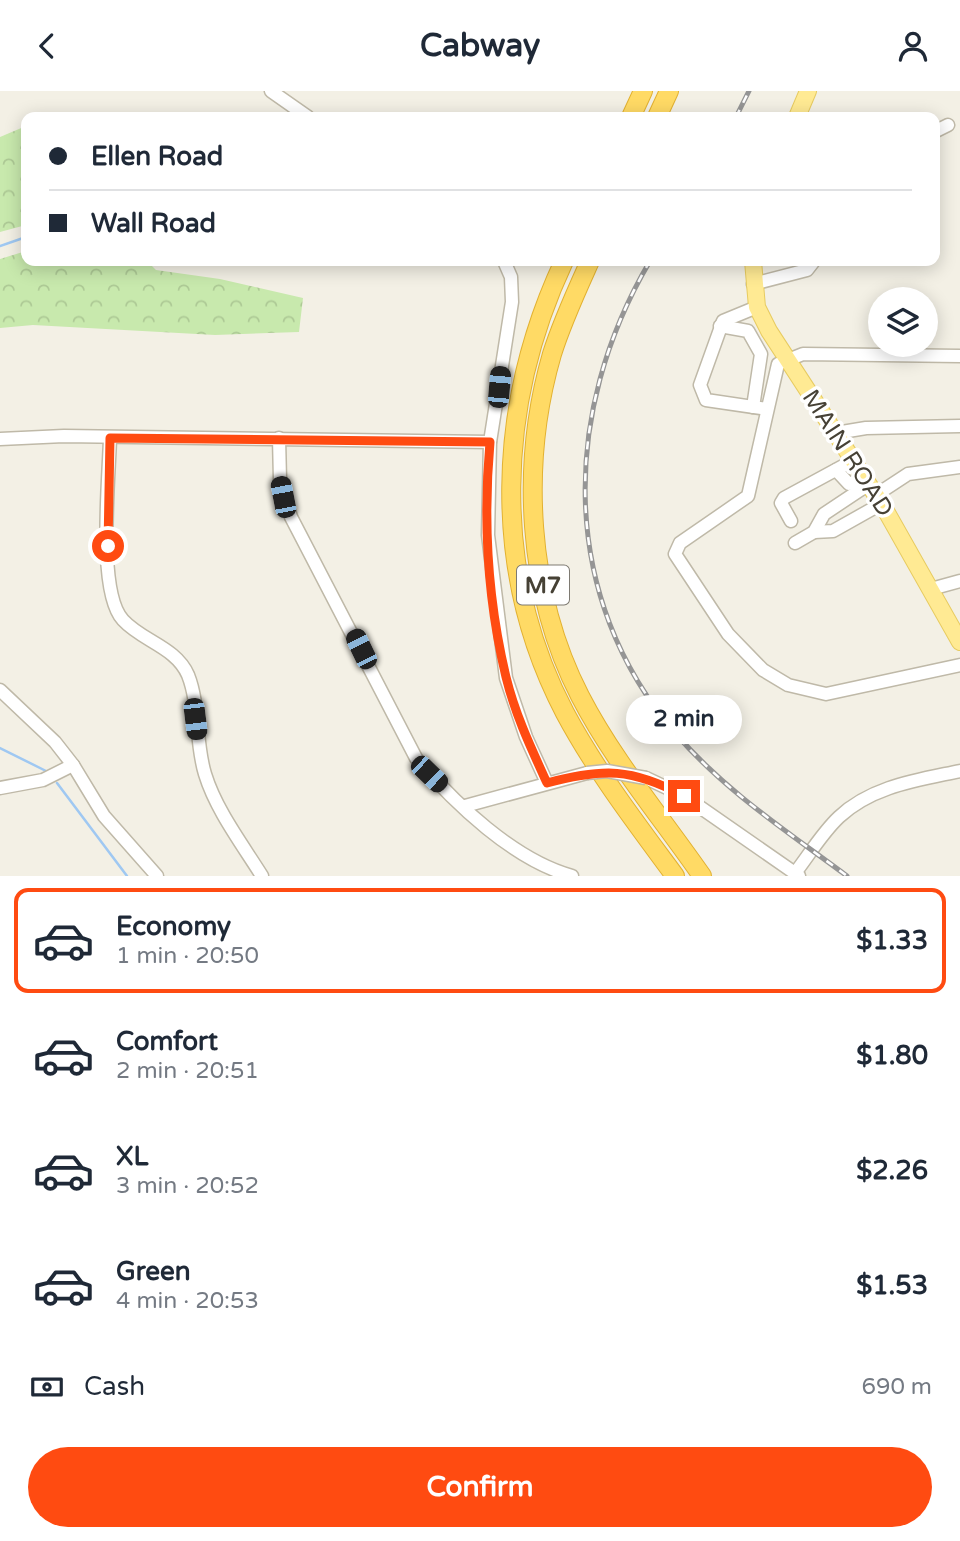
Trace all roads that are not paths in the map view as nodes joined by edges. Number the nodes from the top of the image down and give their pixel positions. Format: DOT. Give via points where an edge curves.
graph roads {
  1 [pos="271,91"];
  2 [pos="643,91"];
  3 [pos="669,91"];
  4 [pos="808,91"];
  5 [pos="301,112"];
  6 [pos="633,112"];
  7 [pos="659,112"];
  8 [pos="799,112"];
  9 [pos="948,125"];
  10 [pos="940,129"];
  11 [pos="506,266"];
  12 [pos="562,266"];
  13 [pos="588,266"];
  14 [pos="753,266"];
  15 [pos="810,266"];
  16 [pos="753,284"];
  17 [pos="757,307"];
  18 [pos="720,326"];
  19 [pos="960,356"];
  20 [pos="787,359"];
  21 [pos="760,408"];
  22 [pos="960,426"];
  23 [pos="836,433"];
  24 [pos="110,438"];
  25 [pos="279,438"];
  26 [pos="0,439"];
  27 [pos="490,442"];
  28 [pos="854,460"];
  29 [pos="960,467"];
  30 [pos="836,470"];
  31 [pos="873,490"];
  32 [pos="791,521"];
  33 [pos="814,531"];
  34 [pos="795,543"];
  35 [pos="960,582"];
  36 [pos="930,589"];
  37 [pos="960,642"];
  38 [pos="960,665"];
  39 [pos="0,689"];
  40 [pos="73,765"];
  41 [pos="960,771"];
  42 [pos="547,783"];
  43 [pos="0,788"];
  44 [pos="465,806"];
  45 [pos="797,875"];
  46 [pos="157,876"];
  47 [pos="262,876"];
  48 [pos="572,876"];
  49 [pos="675,876"];
  50 [pos="702,876"];
  1 -- 5 [label="street"];
  2 -- 6 [label="highway"];
  3 -- 7 [label="highway"];
  4 -- 8 [label="main road"];
  9 -- 10 [label="street"];
  11 -- 27 [label="street" via="512,302"];
  12 -- 49 [label="highway, M7" via="538,322 518,403 510,492 519,584 533,636 564,710 620,801"];
  13 -- 50 [label="highway, M7" via="556,342 538,417 533,484 540,575 580,695 616,756"];
  14 -- 16 [label="main road, MAIN ROAD"];
  15 -- 16 [label="street"];
  16 -- 17 [label="main road, MAIN ROAD"];
  17 -- 18 [label="street" via="727,318"];
  17 -- 20 [label="main road, MAIN ROAD"];
  18 -- 21 [label="street" via="748,331 759,347"];
  18 -- 21 [label="street" via="701,393 710,401"];
  19 -- 20 [label="street" via="803,354"];
  20 -- 21 [label="street" via="778,364"];
  20 -- 23 [label="main road, MAIN ROAD"];
  21 -- 38 [label="street" via="755,477 748,496 680,544 675,554 728,634 773,678 814,693 840,692"];
  22 -- 23 [label="street"];
  23 -- 28 [label="main road, MAIN ROAD"];
  24 -- 25 [label="street"];
  24 -- 26 [label="street"];
  24 -- 47 [label="street" via="108,573 113,602 124,622 175,657 188,675 210,789"];
  25 -- 27 [label="street"];
  25 -- 44 [label="street" via="280,480 291,517 416,758"];
  27 -- 42 [label="street" via="488,535 501,647 515,706"];
  28 -- 30 [label="street"];
  28 -- 31 [label="main road, MAIN ROAD"];
  29 -- 31 [label="street" via="908,474"];
  30 -- 31 [label="street" via="849,484"];
  30 -- 32 [label="street" via="784,498 781,503"];
  31 -- 33 [label="street" via="824,514"];
  31 -- 33 [label="street" via="833,531"];
  31 -- 36 [label="main road, MAIN ROAD"];
  33 -- 34 [label="street"];
  35 -- 36 [label="street"];
  36 -- 37 [label="main road, MAIN ROAD"];
  39 -- 40 [label="street"];
  40 -- 43 [label="street" via="43,781"];
  40 -- 46 [label="street" via="104,816"];
  41 -- 45 [label="street" via="889,787 862,800 832,825"];
  42 -- 44 [label="street"];
  42 -- 45 [label="street, bridge" via="586,773 646,778 684,796"];
  44 -- 48 [label="street" via="532,861"];
}
